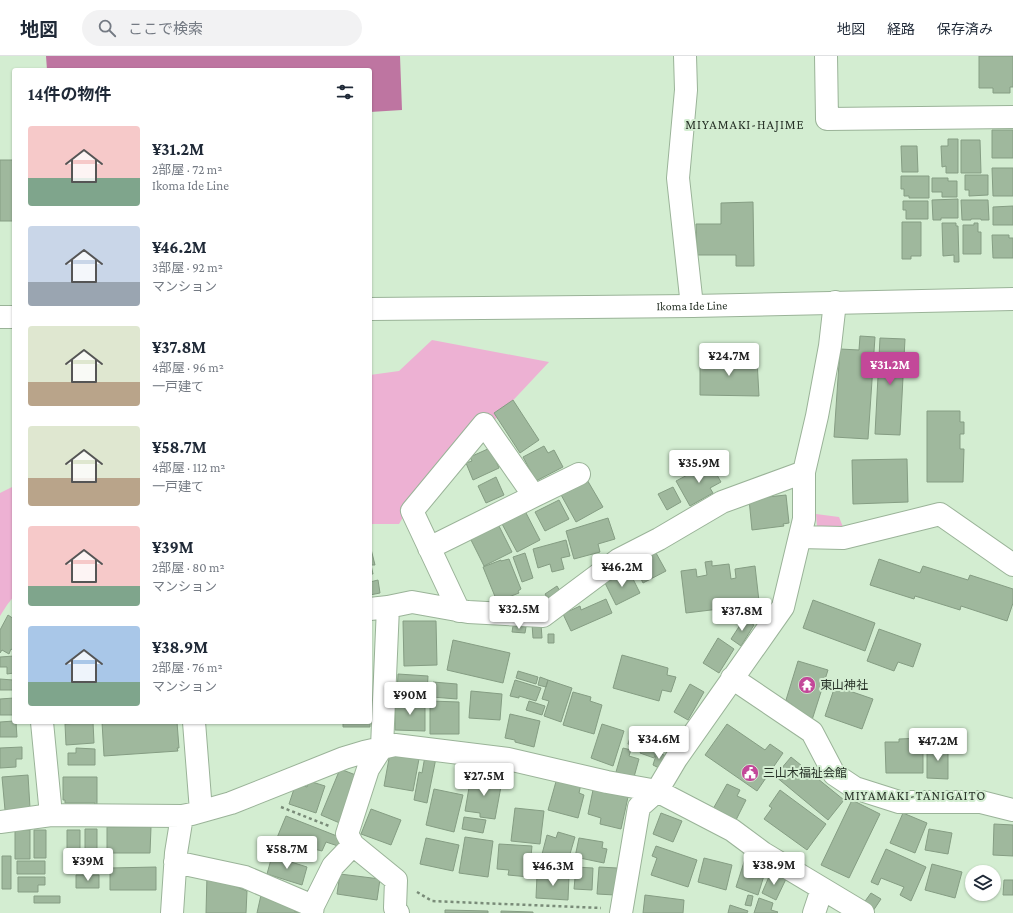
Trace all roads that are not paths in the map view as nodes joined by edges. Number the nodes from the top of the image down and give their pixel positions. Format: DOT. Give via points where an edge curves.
graph roads {
  1 [pos="685,56"];
  2 [pos="826,56"];
  3 [pos="1013,117"];
  4 [pos="1013,299"];
  5 [pos="835,302"];
  6 [pos="692,306"];
  7 [pos="372,309"];
  8 [pos="12,316"];
  9 [pos="0,317"];
  10 [pos="804,472"];
  11 [pos="579,474"];
  12 [pos="534,496"];
  13 [pos="800,537"];
  14 [pos="429,548"];
  15 [pos="1013,565"];
  16 [pos="379,608"];
  17 [pos="459,611"];
  18 [pos="732,678"];
  19 [pos="42,724"];
  20 [pos="194,724"];
  21 [pos="382,747"];
  22 [pos="657,791"];
  23 [pos="1013,810"];
  24 [pos="192,814"];
  25 [pos="51,815"];
  26 [pos="0,822"];
  27 [pos="350,839"];
  28 [pos="175,862"];
  29 [pos="822,889"];
  30 [pos="312,910"];
  31 [pos="621,911"];
  32 [pos="172,913"];
  33 [pos="398,913"];
  34 [pos="814,913"];
  35 [pos="863,913"];
  1 -- 6 [label="street" via="686,90 678,178"];
  2 -- 3 [label="street" via="827,119"];
  4 -- 5 [label="street, Ikoma Ide Line"];
  5 -- 6 [label="street, Ikoma Ide Line"];
  5 -- 10 [label="street" via="830,346"];
  6 -- 7 [label="street, Ikoma Ide Line"];
  8 -- 9 [label="street"];
  10 -- 13 [label="street" via="804,519"];
  10 -- 17 [label="street" via="722,502 618,560 543,616"];
  11 -- 12 [label="street"];
  12 -- 14 [label="street"];
  12 -- 14 [label="street" via="484,424 412,511"];
  13 -- 15 [label="street" via="843,538 940,514"];
  13 -- 18 [label="street" via="783,607"];
  14 -- 17 [label="street"];
  16 -- 17 [label="street" via="412,602"];
  16 -- 21 [label="street"];
  18 -- 22 [label="street"];
  18 -- 23 [label="street" via="812,732 834,774 855,788 899,802 980,802"];
  19 -- 25 [label="street"];
  20 -- 24 [label="street"];
  21 -- 22 [label="street" via="395,744 508,759"];
  21 -- 24 [label="street" via="344,758 231,803"];
  21 -- 27 [label="street" via="368,769"];
  22 -- 29 [label="street" via="732,830 763,853"];
  22 -- 31 [label="street" via="639,807"];
  24 -- 25 [label="street"];
  24 -- 28 [label="street"];
  25 -- 26 [label="street"];
  27 -- 30 [label="street" via="333,866"];
  27 -- 33 [label="street" via="396,880 395,908"];
  28 -- 30 [label="street" via="245,877"];
  28 -- 32 [label="street"];
  29 -- 34 [label="street"];
  29 -- 35 [label="street"];
}
